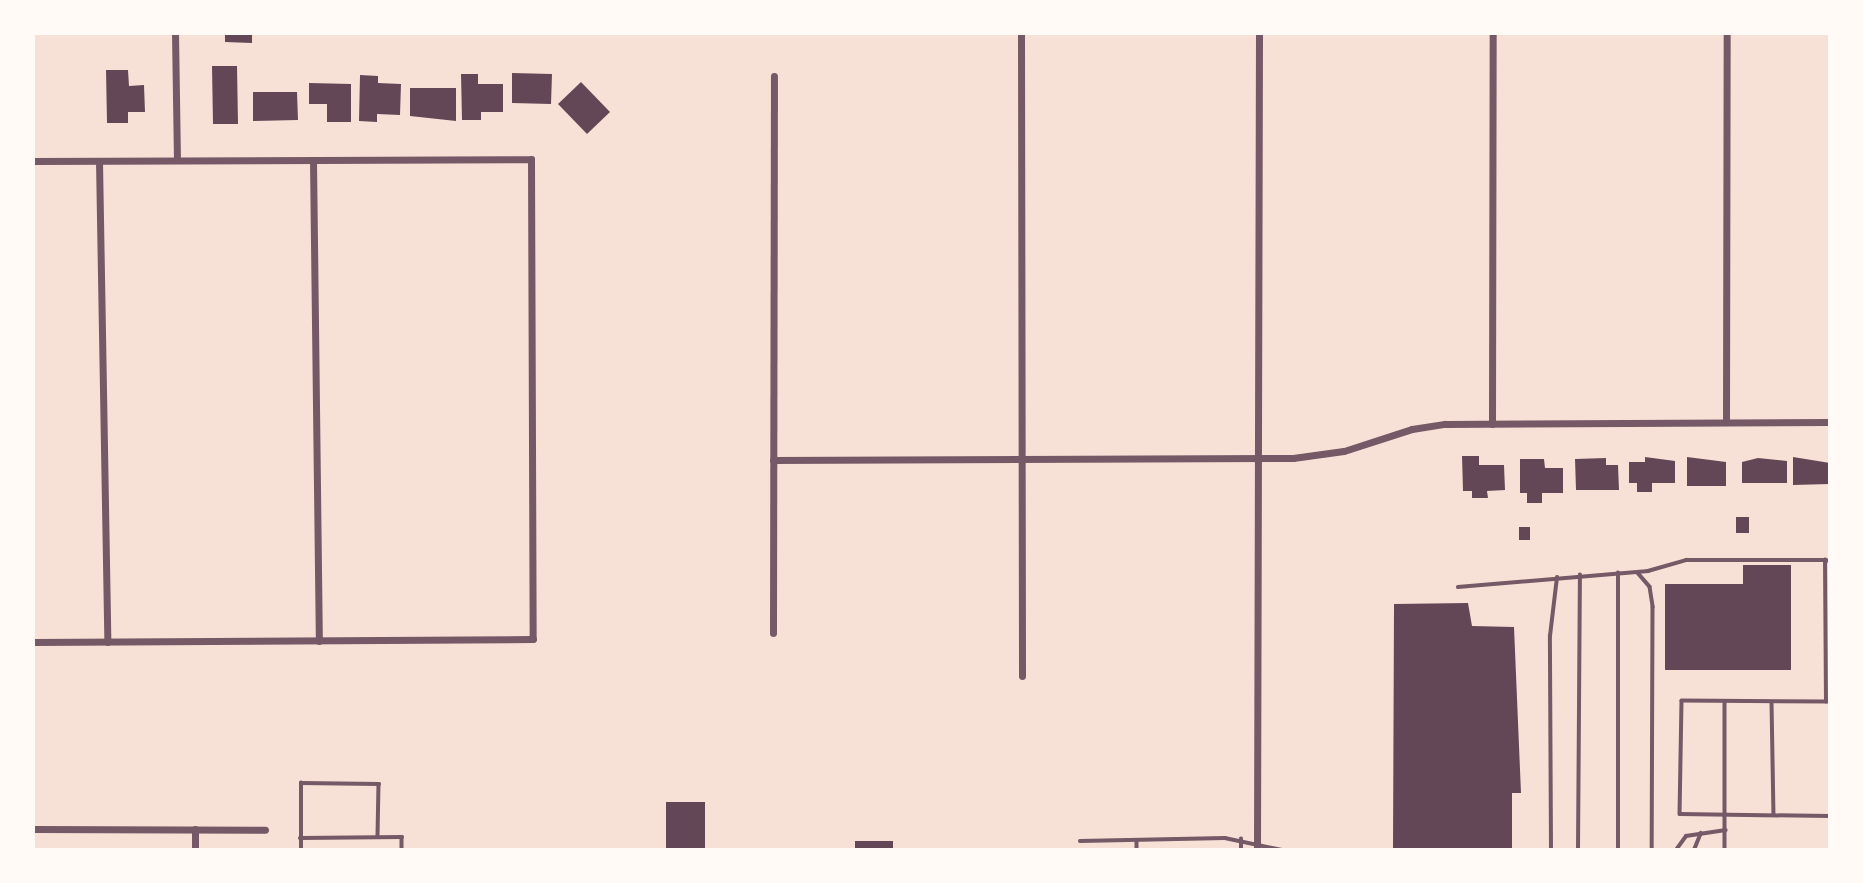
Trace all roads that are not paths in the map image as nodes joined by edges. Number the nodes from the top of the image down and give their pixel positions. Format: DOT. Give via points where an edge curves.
graph roads {
  1 [pos="175,33"];
  2 [pos="1021,33"];
  3 [pos="1259,33"];
  4 [pos="1493,33"];
  5 [pos="1727,33"];
  6 [pos="774,76"];
  7 [pos="99,160"];
  8 [pos="177,160"];
  9 [pos="313,160"];
  10 [pos="33,161"];
  11 [pos="1727,422"];
  12 [pos="1830,422"];
  13 [pos="1492,424"];
  14 [pos="1023,458"];
  15 [pos="1257,458"];
  16 [pos="773,460"];
  17 [pos="1828,561"];
  18 [pos="1637,572"];
  19 [pos="1618,573"];
  20 [pos="1580,575"];
  21 [pos="1557,577"];
  22 [pos="1458,587"];
  23 [pos="773,634"];
  24 [pos="319,641"];
  25 [pos="33,642"];
  26 [pos="107,642"];
  27 [pos="1022,676"];
  28 [pos="1725,701"];
  29 [pos="1772,702"];
  30 [pos="1828,702"];
  31 [pos="1726,814"];
  32 [pos="1774,816"];
  33 [pos="1830,816"];
  34 [pos="33,829"];
  35 [pos="195,829"];
  36 [pos="265,830"];
  37 [pos="1726,830"];
  38 [pos="1701,833"];
  39 [pos="378,837"];
  40 [pos="300,838"];
  41 [pos="1241,839"];
  42 [pos="1080,841"];
  43 [pos="1137,841"];
  44 [pos="1257,848"];
  45 [pos="195,850"];
  46 [pos="301,850"];
  47 [pos="402,850"];
  48 [pos="1137,850"];
  49 [pos="1241,850"];
  50 [pos="1282,850"];
  51 [pos="1551,850"];
  52 [pos="1578,850"];
  53 [pos="1618,850"];
  54 [pos="1652,850"];
  55 [pos="1676,850"];
  56 [pos="1694,850"];
  57 [pos="1725,850"];
  1 -- 8 [label="street"];
  2 -- 14 [label="street"];
  3 -- 15 [label="street"];
  4 -- 13 [label="street"];
  5 -- 11 [label="street"];
  6 -- 16 [label="street"];
  7 -- 8 [label="street"];
  7 -- 10 [label="street"];
  7 -- 26 [label="street"];
  8 -- 9 [label="street"];
  9 -- 24 [label="street"];
  9 -- 24 [label="street" via="531,159 533,639"];
  11 -- 12 [label="street"];
  11 -- 13 [label="street"];
  13 -- 15 [label="street" via="1430,426 1326,454"];
  14 -- 15 [label="street"];
  14 -- 16 [label="street"];
  14 -- 27 [label="street"];
  15 -- 44 [label="street"];
  16 -- 23 [label="street"];
  17 -- 18 [label="lane" via="1686,560"];
  17 -- 30 [label="lane"];
  18 -- 19 [label="lane"];
  18 -- 54 [label="lane" via="1650,587 1653,607"];
  19 -- 20 [label="lane"];
  19 -- 53 [label="lane"];
  20 -- 21 [label="lane"];
  20 -- 52 [label="lane"];
  21 -- 22 [label="lane"];
  21 -- 51 [label="lane" via="1550,636"];
  24 -- 26 [label="street"];
  25 -- 26 [label="street"];
  28 -- 29 [label="lane"];
  28 -- 31 [label="lane"];
  28 -- 31 [label="lane" via="1682,701 1680,814"];
  29 -- 30 [label="lane"];
  29 -- 32 [label="lane"];
  31 -- 32 [label="lane"];
  31 -- 37 [label="lane"];
  32 -- 33 [label="lane"];
  34 -- 35 [label="street"];
  35 -- 36 [label="street"];
  35 -- 45 [label="street"];
  37 -- 38 [label="lane"];
  37 -- 57 [label="lane"];
  38 -- 55 [label="lane" via="1686,836"];
  38 -- 56 [label="lane"];
  39 -- 40 [label="lane"];
  39 -- 40 [label="lane" via="379,783 301,783"];
  39 -- 47 [label="lane" via="402,837"];
  40 -- 46 [label="lane"];
  41 -- 43 [label="lane"];
  41 -- 44 [label="lane"];
  41 -- 49 [label="lane"];
  42 -- 43 [label="lane"];
  43 -- 48 [label="lane"];
  44 -- 50 [label="lane"];
}
